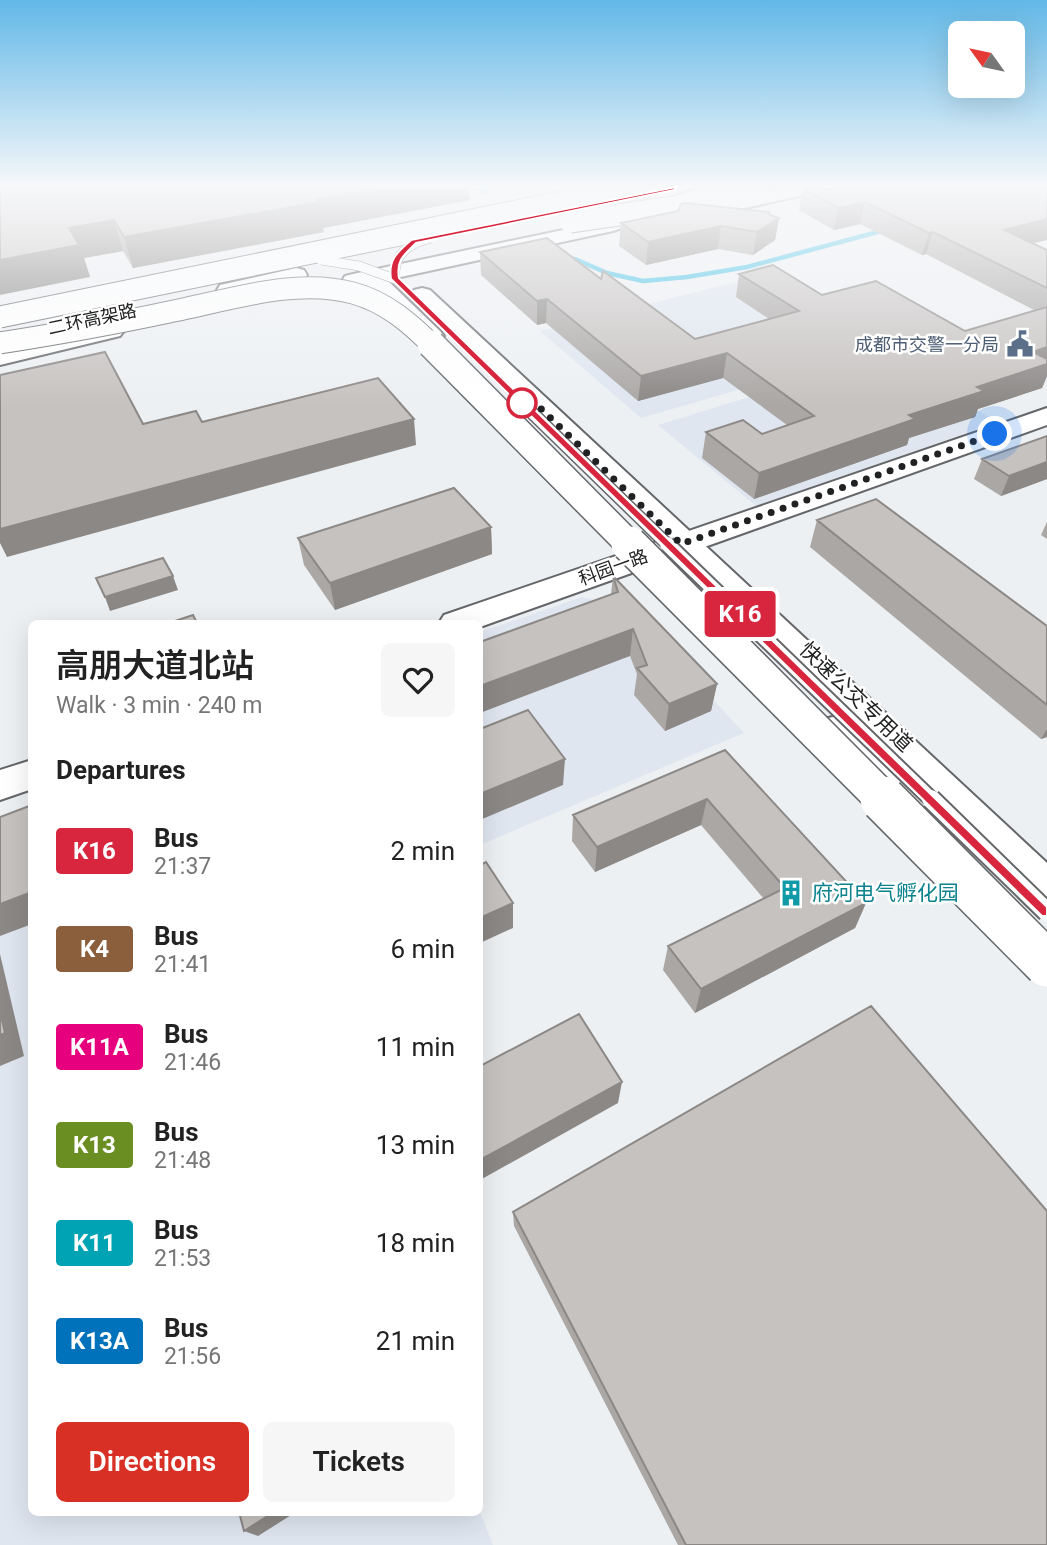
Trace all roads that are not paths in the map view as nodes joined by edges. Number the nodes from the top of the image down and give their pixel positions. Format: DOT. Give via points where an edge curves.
graph roads {
  1 [pos="232,260"];
  2 [pos="278,260"];
  3 [pos="321,260"];
  4 [pos="381,260"];
  5 [pos="395,260"];
  6 [pos="460,260"];
  7 [pos="388,276"];
  8 [pos="0,307"];
  9 [pos="0,317"];
  10 [pos="0,326"];
  11 [pos="0,341"];
  12 [pos="0,358"];
  13 [pos="1047,416"];
  14 [pos="669,548"];
  15 [pos="465,620"];
  16 [pos="28,775"];
  17 [pos="0,785"];
  18 [pos="1047,889"];
  19 [pos="1047,912"];
  20 [pos="1047,935"];
  21 [pos="1047,964"];
  1 -- 8 [label="main road"];
  2 -- 9 [label="main road, 二环高架路, bridge"];
  3 -- 7 [label="lane, bridge"];
  3 -- 10 [label="lane"];
  4 -- 11 [label="main road, 二环高架路, bridge"];
  5 -- 7 [label="lane, bridge"];
  6 -- 7 [label="main road"];
  7 -- 12 [label="main road"];
  7 -- 14 [label="main road"];
  7 -- 19 [label="lane, 快速公交专用道, bridge"];
  11 -- 21 [label="main road, bridge" via="53,336 286,289 333,289 373,299 394,310"];
  13 -- 14 [label="main road, 科园一路"];
  14 -- 15 [label="main road, 科园一路"];
  14 -- 18 [label="main road"];
  14 -- 20 [label="main road"];
  16 -- 17 [label="main road"];
}
